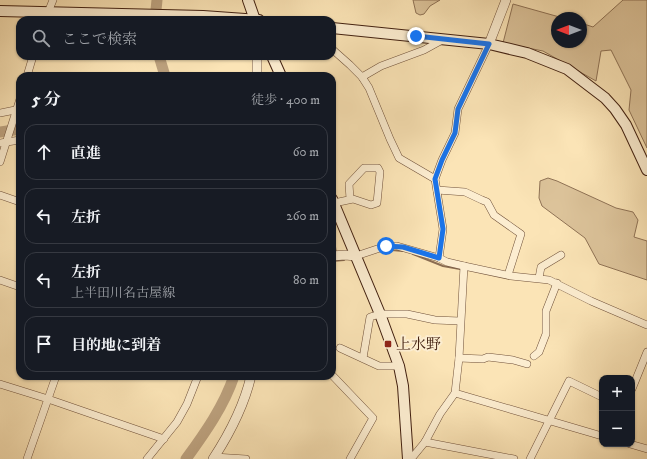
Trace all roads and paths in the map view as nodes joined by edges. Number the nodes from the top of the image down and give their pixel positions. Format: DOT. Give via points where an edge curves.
graph roads {
  1 [pos="53,0"];
  2 [pos="248,0"];
  3 [pos="506,0"];
  4 [pos="0,11"];
  5 [pos="47,16"];
  6 [pos="203,16"];
  7 [pos="254,16"];
  8 [pos="336,28"];
  9 [pos="444,39"];
  10 [pos="489,44"];
  11 [pos="336,53"];
  12 [pos="32,60"];
  13 [pos="257,60"];
  14 [pos="274,60"];
  15 [pos="28,72"];
  16 [pos="257,72"];
  17 [pos="279,72"];
  18 [pos="362,77"];
  19 [pos="16,110"];
  20 [pos="0,112"];
  21 [pos="16,114"];
  22 [pos="16,141"];
  23 [pos="3,143"];
  24 [pos="0,162"];
  25 [pos="647,170"];
  26 [pos="435,179"];
  27 [pos="437,190"];
  28 [pos="0,195"];
  29 [pos="350,199"];
  30 [pos="16,201"];
  31 [pos="336,204"];
  32 [pos="336,210"];
  33 [pos="336,254"];
  34 [pos="561,255"];
  35 [pos="356,256"];
  36 [pos="439,258"];
  37 [pos="464,266"];
  38 [pos="508,275"];
  39 [pos="539,278"];
  40 [pos="0,280"];
  41 [pos="557,283"];
  42 [pos="16,286"];
  43 [pos="380,314"];
  44 [pos="460,321"];
  45 [pos="647,325"];
  46 [pos="340,348"];
  47 [pos="647,352"];
  48 [pos="534,356"];
  49 [pos="363,358"];
  50 [pos="459,358"];
  51 [pos="527,364"];
  52 [pos="399,366"];
  53 [pos="336,379"];
  54 [pos="55,380"];
  55 [pos="196,380"];
  56 [pos="250,380"];
  57 [pos="635,382"];
  58 [pos="0,384"];
  59 [pos="455,393"];
  60 [pos="599,396"];
  61 [pos="48,400"];
  62 [pos="548,421"];
  63 [pos="599,435"];
  64 [pos="164,440"];
  65 [pos="425,442"];
  66 [pos="635,445"];
  67 [pos="647,449"];
  68 [pos="480,455"];
  69 [pos="213,458"];
  70 [pos="27,459"];
  71 [pos="146,459"];
  72 [pos="246,459"];
  73 [pos="350,459"];
  74 [pos="408,459"];
  75 [pos="411,459"];
  76 [pos="514,459"];
  77 [pos="530,459"];
  1 -- 5 [label="street"];
  2 -- 7 [label="main road"];
  3 -- 10 [label="street"];
  4 -- 5 [label="main road"];
  5 -- 6 [label="main road"];
  8 -- 9 [label="main road"];
  9 -- 10 [label="main road"];
  9 -- 18 [label="street"];
  10 -- 25 [label="main road" via="528,53 567,69 605,98 626,125"];
  10 -- 26 [label="street" via="458,109 455,133"];
  11 -- 18 [label="street"];
  12 -- 15 [label="street"];
  13 -- 16 [label="street"];
  14 -- 17 [label="main road"];
  18 -- 26 [label="street" via="399,158"];
  19 -- 20 [label="street"];
  21 -- 23 [label="street"];
  22 -- 23 [label="street"];
  23 -- 24 [label="street"];
  26 -- 27 [label="street"];
  27 -- 36 [label="street" via="443,229"];
  27 -- 38 [label="street" via="466,192 487,202 494,215 521,234"];
  28 -- 30 [label="street"];
  29 -- 29 [label="street" via="371,205 377,203 380,172 378,168 364,168 350,182"];
  29 -- 31 [label="street"];
  32 -- 35 [label="main road"];
  33 -- 35 [label="street"];
  34 -- 39 [label="street" via="541,267"];
  35 -- 36 [label="street" via="386,246 397,246"];
  35 -- 43 [label="main road"];
  36 -- 37 [label="street"];
  37 -- 38 [label="street"];
  37 -- 44 [label="street"];
  38 -- 39 [label="street"];
  39 -- 41 [label="street"];
  40 -- 42 [label="street"];
  41 -- 45 [label="street"];
  41 -- 48 [label="street" via="546,311 546,334 539,352"];
  43 -- 44 [label="street" via="407,314 436,320"];
  43 -- 49 [label="street" via="370,317"];
  43 -- 52 [label="main road"];
  44 -- 50 [label="street"];
  46 -- 49 [label="street"];
  47 -- 57 [label="street"];
  49 -- 52 [label="street" via="379,366"];
  50 -- 51 [label="street" via="488,357"];
  50 -- 59 [label="street"];
  52 -- 74 [label="main road" via="403,386"];
  53 -- 73 [label="street" via="373,418"];
  54 -- 61 [label="street"];
  55 -- 64 [label="street" via="187,404"];
  56 -- 69 [label="street" via="229,433"];
  58 -- 61 [label="street"];
  59 -- 62 [label="street"];
  59 -- 65 [label="street"];
  60 -- 62 [label="street" via="569,381"];
  61 -- 64 [label="street"];
  61 -- 70 [label="street"];
  62 -- 63 [label="street"];
  62 -- 77 [label="street"];
  64 -- 71 [label="street"];
  65 -- 68 [label="street"];
  65 -- 75 [label="street"];
  66 -- 67 [label="street"];
  68 -- 76 [label="street"];
  69 -- 72 [label="street"];
}
